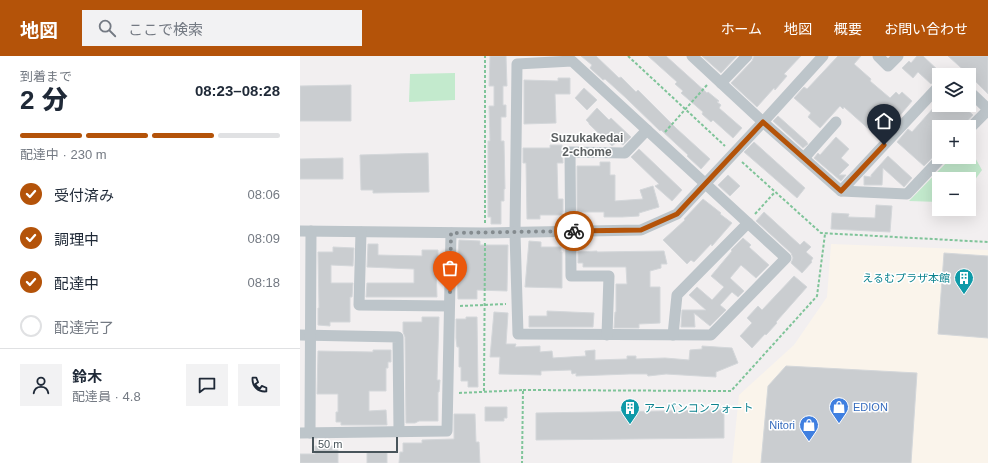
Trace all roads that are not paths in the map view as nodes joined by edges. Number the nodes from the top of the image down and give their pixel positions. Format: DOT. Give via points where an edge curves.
graph roads {
  1 [pos="692,56"];
  2 [pos="747,56"];
  3 [pos="823,56"];
  4 [pos="878,56"];
  5 [pos="898,56"];
  6 [pos="718,80"];
  7 [pos="932,94"];
  8 [pos="976,98"];
  9 [pos="988,109"];
  10 [pos="763,122"];
  11 [pos="836,122"];
  12 [pos="976,122"];
  13 [pos="647,130"];
  14 [pos="804,158"];
  15 [pos="935,164"];
  16 [pos="706,183"];
  17 [pos="841,191"];
  18 [pos="748,223"];
  19 [pos="305,231"];
  20 [pos="360,232"];
  21 [pos="570,232"];
  22 [pos="451,233"];
  23 [pos="515,233"];
  24 [pos="449,306"];
  25 [pos="607,334"];
  26 [pos="305,335"];
  27 [pos="673,335"];
  28 [pos="399,431"];
  29 [pos="305,433"];
  1 -- 6 [label="street"];
  2 -- 6 [label="street"];
  3 -- 10 [label="street"];
  4 -- 5 [label="street" via="888,66"];
  6 -- 10 [label="street"];
  7 -- 17 [label="street"];
  8 -- 9 [label="street"];
  9 -- 12 [label="street"];
  10 -- 14 [label="street"];
  10 -- 16 [label="street"];
  11 -- 14 [label="street"];
  13 -- 16 [label="street"];
  13 -- 21 [label="street" via="625,153 570,152"];
  13 -- 23 [label="street" via="572,61 517,64"];
  14 -- 17 [label="street"];
  15 -- 17 [label="street" via="907,194"];
  16 -- 18 [label="street"];
  16 -- 21 [label="street" via="677,214 641,230"];
  18 -- 27 [label="street" via="677,295"];
  18 -- 27 [label="street" via="786,258 711,336"];
  19 -- 20 [label="street"];
  19 -- 26 [label="street"];
  20 -- 22 [label="street"];
  20 -- 24 [label="street" via="359,305"];
  21 -- 23 [label="street"];
  21 -- 25 [label="street" via="571,276 609,276"];
  22 -- 23 [label="street"];
  22 -- 24 [label="street"];
  23 -- 25 [label="street" via="518,334"];
  24 -- 28 [label="street" via="447,431"];
  25 -- 27 [label="street"];
  26 -- 28 [label="street" via="398,337"];
  26 -- 29 [label="street"];
  28 -- 29 [label="street"];
}
